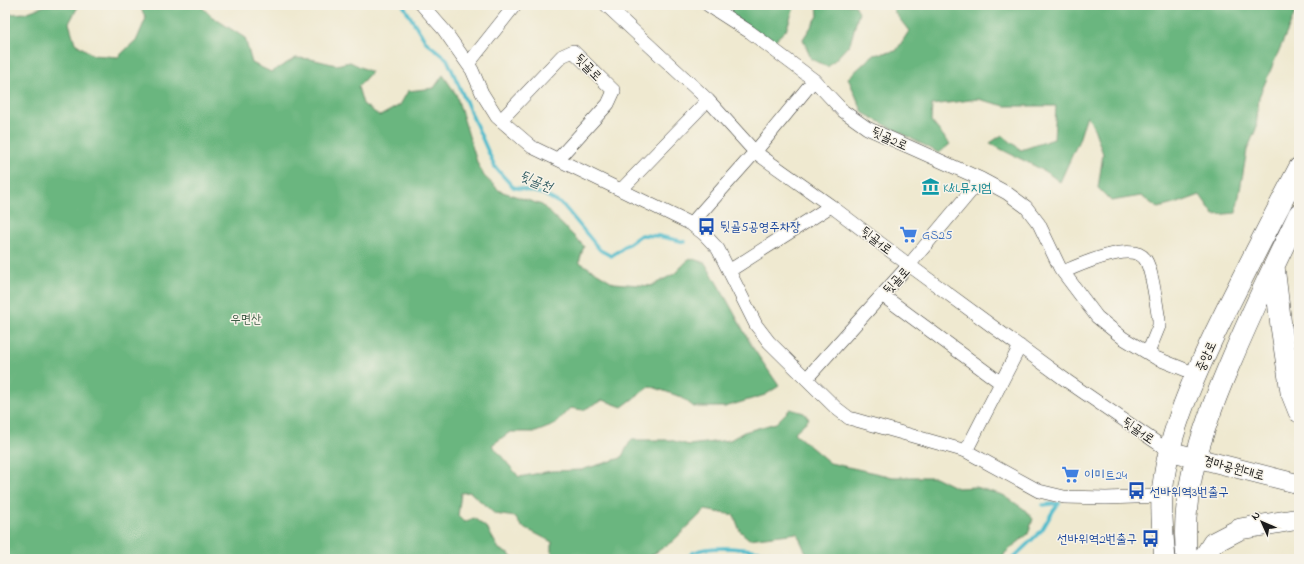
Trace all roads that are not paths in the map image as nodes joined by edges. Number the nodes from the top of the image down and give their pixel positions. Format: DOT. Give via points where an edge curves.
graph roads {
  1 [pos="422,5"];
  2 [pos="515,5"];
  3 [pos="606,5"];
  4 [pos="708,5"];
  5 [pos="468,64"];
  6 [pos="814,80"];
  7 [pos="708,100"];
  8 [pos="502,120"];
  9 [pos="755,152"];
  10 [pos="558,159"];
  11 [pos="1299,168"];
  12 [pos="982,179"];
  13 [pos="622,189"];
  14 [pos="831,206"];
  15 [pos="1299,214"];
  16 [pos="691,224"];
  17 [pos="909,265"];
  18 [pos="1274,266"];
  19 [pos="729,271"];
  20 [pos="1063,272"];
  21 [pos="882,295"];
  22 [pos="1020,346"];
  23 [pos="1148,353"];
  24 [pos="1196,374"];
  25 [pos="807,378"];
  26 [pos="1001,384"];
  27 [pos="1299,412"];
  28 [pos="966,450"];
  29 [pos="1169,451"];
  30 [pos="1196,458"];
  31 [pos="1299,484"];
  32 [pos="1162,496"];
  33 [pos="1299,519"];
  34 [pos="1165,559"];
  35 [pos="1187,559"];
  36 [pos="1203,559"];
  1 -- 5 [label="street"];
  2 -- 5 [label="street"];
  3 -- 7 [label="street, 뒷골1로"];
  4 -- 6 [label="street, 뒷골2로" via="750,32"];
  5 -- 8 [label="street" via="482,93 497,117"];
  6 -- 9 [label="street"];
  6 -- 12 [label="street, 뒷골2로" via="843,111 867,128"];
  7 -- 9 [label="street, 뒷골1로"];
  7 -- 13 [label="street"];
  8 -- 10 [label="street" via="532,147"];
  8 -- 10 [label="street, 뒷골로" via="562,56 573,51 614,91 608,104"];
  9 -- 14 [label="street, 뒷골1로"];
  9 -- 16 [label="street"];
  10 -- 13 [label="street"];
  11 -- 24 [label="main road, 중앙로" via="1241,278"];
  12 -- 17 [label="street, 뒷골로"];
  12 -- 20 [label="street, 뒷골2로" via="1026,207 1038,224"];
  13 -- 16 [label="street"];
  14 -- 17 [label="street, 뒷골1로"];
  14 -- 19 [label="street"];
  15 -- 18 [label="main road, 중앙로"];
  16 -- 19 [label="street" via="718,250"];
  17 -- 21 [label="street, 뒷골로"];
  17 -- 22 [label="street, 뒷골1로"];
  18 -- 27 [label="main road" via="1291,392"];
  18 -- 30 [label="main road, 중앙로" via="1246,324 1212,407"];
  19 -- 25 [label="street" via="756,325"];
  20 -- 23 [label="street, 뒷골2로" via="1097,317 1123,338"];
  20 -- 23 [label="street" via="1088,261 1125,253 1134,253 1144,258 1150,272 1159,320"];
  21 -- 25 [label="street, 뒷골로"];
  21 -- 26 [label="street"];
  22 -- 26 [label="street"];
  22 -- 29 [label="street, 뒷골1로"];
  23 -- 24 [label="street, 뒷골2로"];
  24 -- 29 [label="main road, 중앙로"];
  25 -- 28 [label="street" via="849,418"];
  26 -- 28 [label="street"];
  28 -- 32 [label="street" via="1039,491 1064,497"];
  29 -- 30 [label="street, 경마공원대로"];
  29 -- 32 [label="main road, 중앙로"];
  30 -- 31 [label="street, 경마공원대로"];
  30 -- 35 [label="main road, 중앙로" via="1188,502 1185,542"];
  32 -- 34 [label="main road, 중앙로"];
  33 -- 36 [label="main road" via="1240,529 1214,543"];
}
